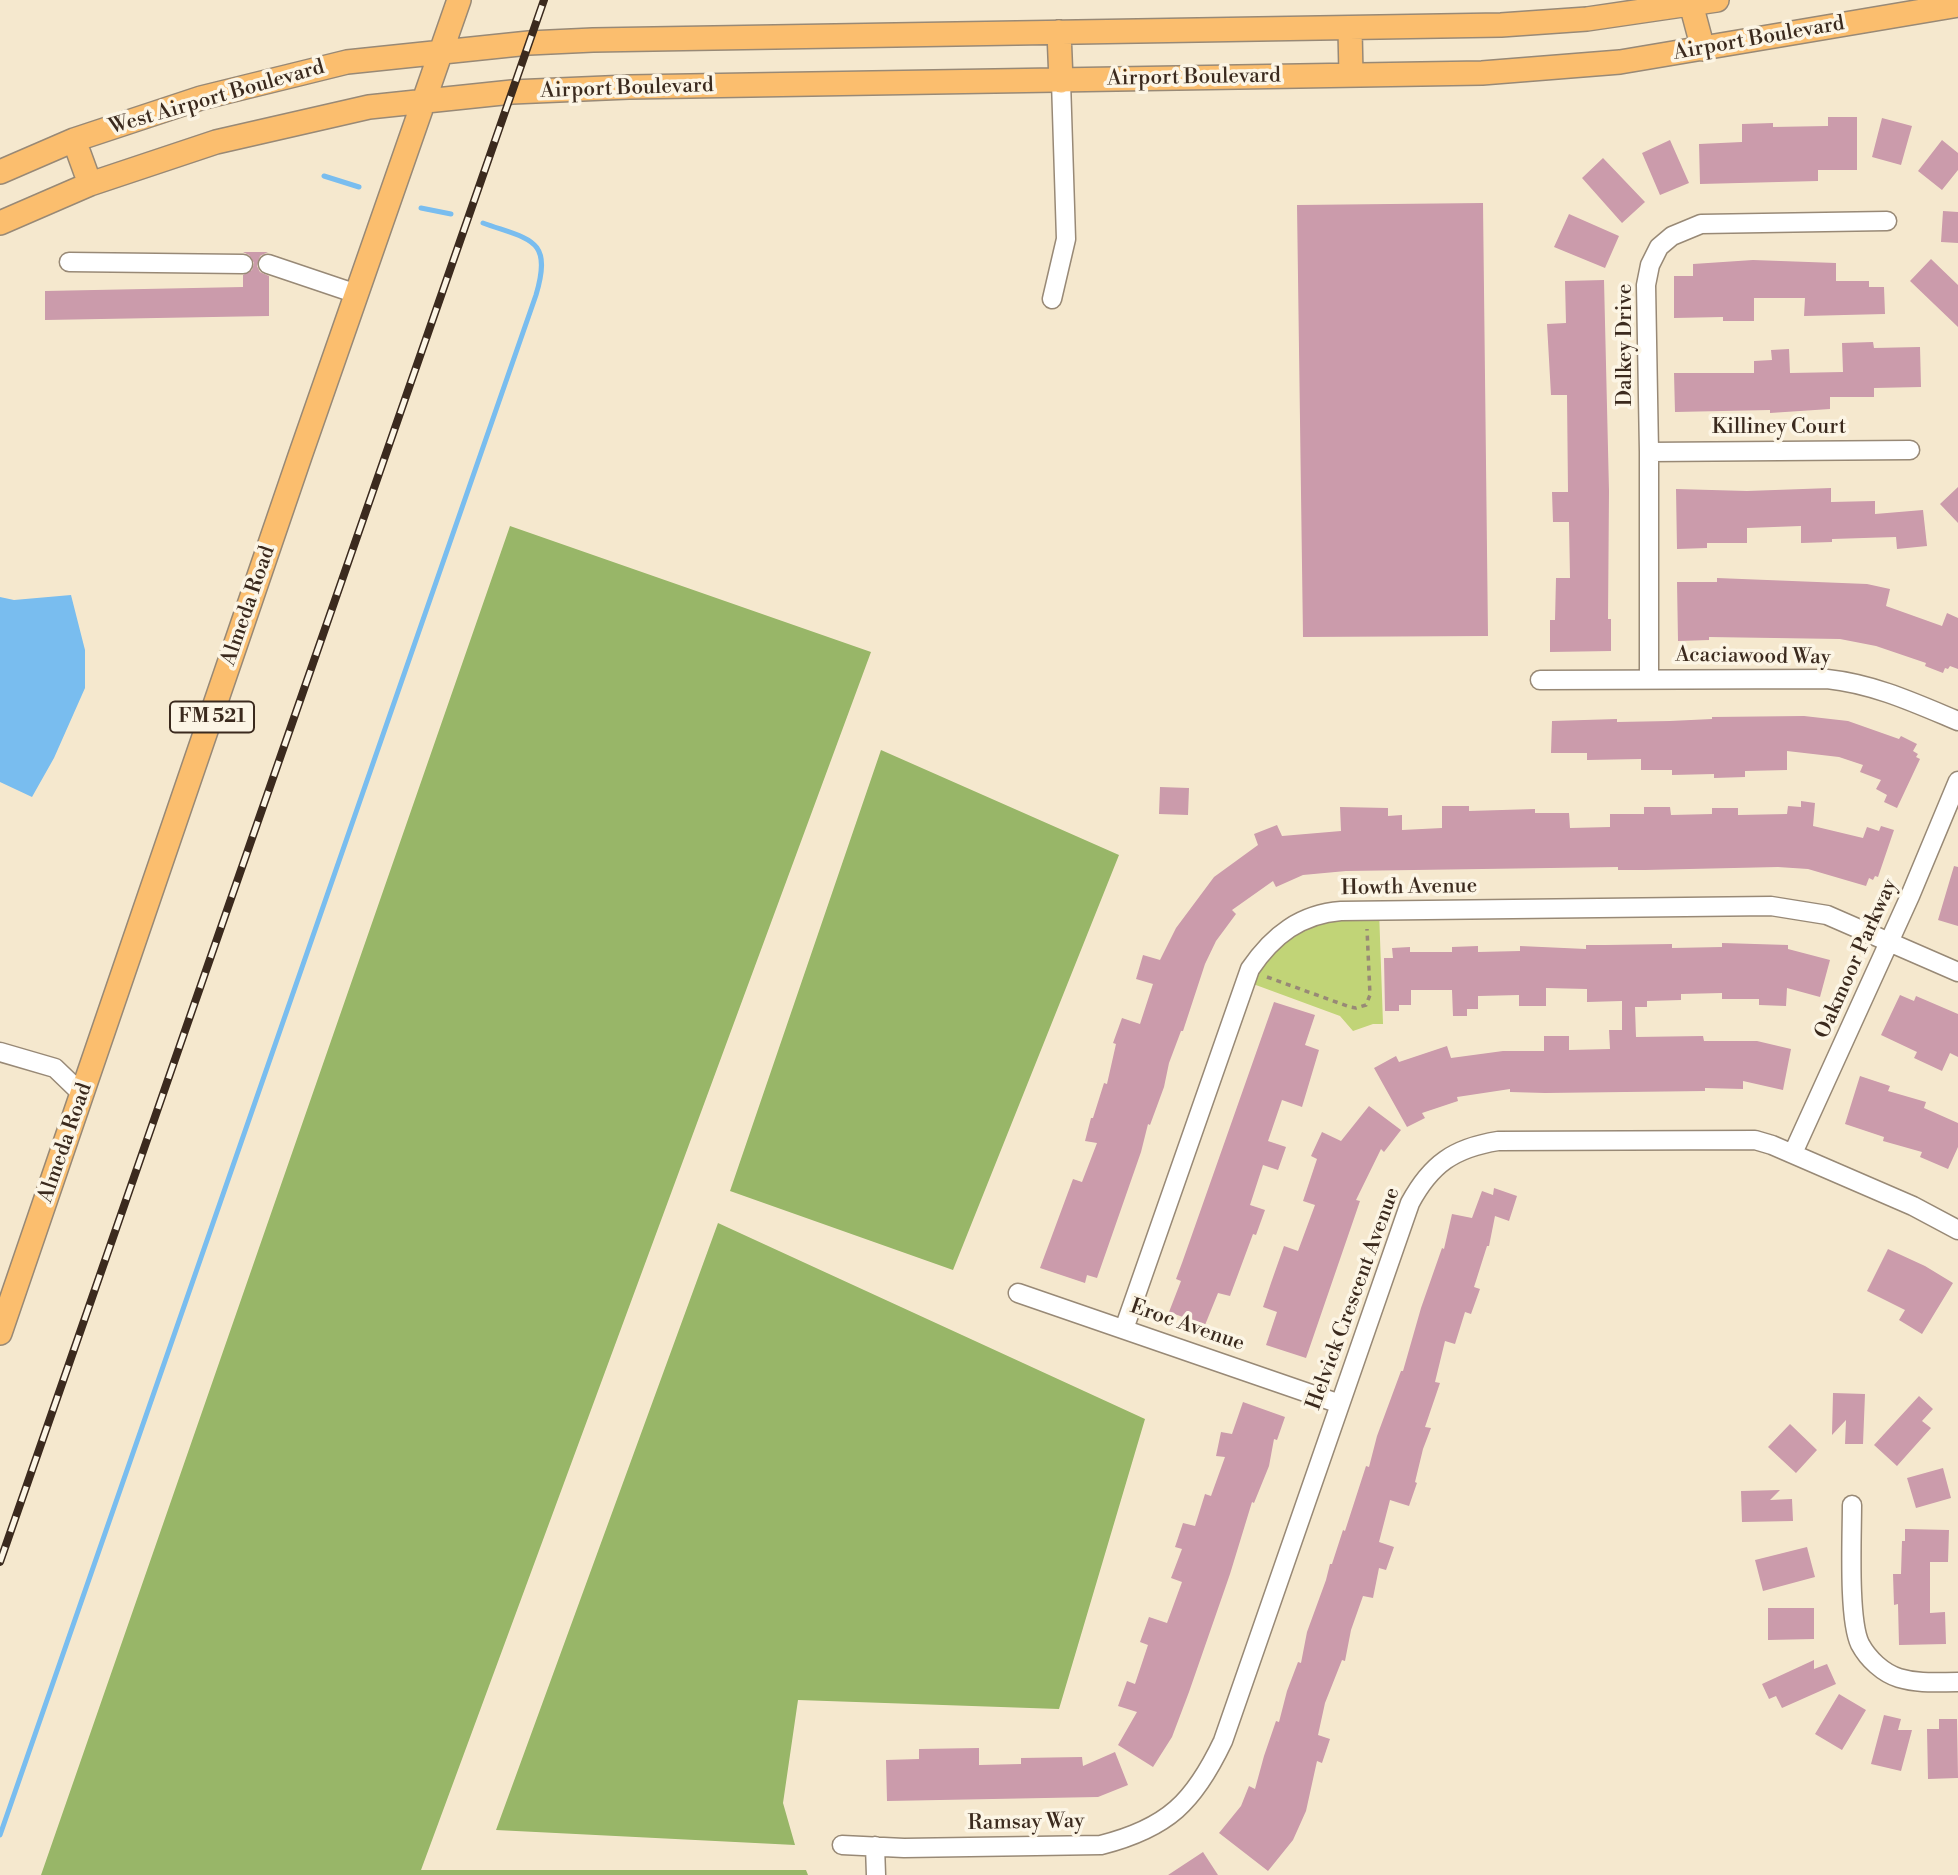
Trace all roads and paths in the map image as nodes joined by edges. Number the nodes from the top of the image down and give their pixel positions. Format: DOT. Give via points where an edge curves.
graph roads {
  1 [pos="460,0"];
  2 [pos="1717,0"];
  3 [pos="1691,5"];
  4 [pos="1958,5"];
  5 [pos="1350,29"];
  6 [pos="1059,32"];
  7 [pos="1703,49"];
  8 [pos="441,54"];
  9 [pos="1351,75"];
  10 [pos="1061,80"];
  11 [pos="425,102"];
  12 [pos="74,140"];
  13 [pos="0,172"];
  14 [pos="90,184"];
  15 [pos="1887,221"];
  16 [pos="0,223"];
  17 [pos="69,262"];
  18 [pos="243,264"];
  19 [pos="268,264"];
  20 [pos="357,294"];
  21 [pos="1052,299"];
  22 [pos="1910,450"];
  23 [pos="1649,452"];
  24 [pos="1649,679"];
  25 [pos="1540,680"];
  26 [pos="1958,721"];
  27 [pos="1958,781"];
  28 [pos="1367,929"];
  29 [pos="1889,942"];
  30 [pos="1958,972"];
  31 [pos="1265,976"];
  32 [pos="0,1052"];
  33 [pos="83,1095"];
  34 [pos="1793,1153"];
  35 [pos="1958,1230"];
  36 [pos="1018,1293"];
  37 [pos="1124,1329"];
  38 [pos="0,1333"];
  39 [pos="1340,1404"];
  40 [pos="1852,1505"];
  41 [pos="1958,1682"];
  42 [pos="1195,1792"];
  43 [pos="842,1845"];
  44 [pos="875,1846"];
  45 [pos="876,1875"];
  1 -- 8 [label="main road, Almeda Road / FM 521"];
  2 -- 3 [label="main road"];
  3 -- 5 [label="main road" via="1587,19"];
  3 -- 7 [label="main road"];
  4 -- 7 [label="main road, Airport Boulevard"];
  5 -- 6 [label="main road"];
  5 -- 9 [label="main road"];
  6 -- 8 [label="main road" via="593,40"];
  6 -- 10 [label="main road"];
  7 -- 9 [label="main road, Airport Boulevard" via="1620,62 1482,73"];
  8 -- 11 [label="main road, Almeda Road / FM 521"];
  8 -- 12 [label="main road, West Airport Boulevard" via="347,62 201,98"];
  9 -- 10 [label="main road, Airport Boulevard"];
  10 -- 11 [label="main road, Airport Boulevard" via="629,87 512,92"];
  10 -- 21 [label="street" via="1066,239"];
  11 -- 14 [label="main road, West Airport Boulevard" via="369,107 216,142"];
  11 -- 20 [label="main road, Almeda Road / FM 521"];
  12 -- 13 [label="main road, West Airport Boulevard"];
  12 -- 14 [label="main road"];
  14 -- 16 [label="main road, West Airport Boulevard"];
  15 -- 23 [label="street, Dalkey Drive" via="1701,224 1659,247 1646,285"];
  17 -- 18 [label="street"];
  19 -- 20 [label="street"];
  20 -- 33 [label="main road, Almeda Road / FM 521"];
  22 -- 23 [label="street, Killiney Court"];
  23 -- 24 [label="street, Dalkey Drive"];
  24 -- 25 [label="street, Acaciawood Way"];
  24 -- 26 [label="street, Acaciawood Way" via="1855,682"];
  27 -- 29 [label="street, Oakmoor Parkway"];
  28 -- 31 [label="path" via="1370,995 1366,1005 1350,1007"];
  29 -- 30 [label="street, Howth Avenue"];
  29 -- 34 [label="street, Oakmoor Parkway"];
  29 -- 37 [label="street, Howth Avenue" via="1827,915 1771,906 1342,911 1298,922 1272,941 1250,968"];
  32 -- 33 [label="street" via="55,1068"];
  33 -- 38 [label="main road, Almeda Road / FM 521"];
  34 -- 35 [label="street, Helvick Crescent Avenue"];
  34 -- 39 [label="street, Helvick Crescent Avenue" via="1755,1140 1736,1139 1498,1142 1457,1152 1421,1183 1410,1203"];
  36 -- 37 [label="street, Eroc Avenue"];
  37 -- 39 [label="street, Eroc Avenue"];
  39 -- 42 [label="street, Helvick Crescent Avenue" via="1223,1741"];
  40 -- 41 [label="street" via="1854,1619 1859,1642 1872,1662 1896,1678"];
  42 -- 44 [label="street, Ramsay Way" via="1152,1826 1101,1845"];
  43 -- 44 [label="street, Ramsay Way"];
  44 -- 45 [label="street"];
}
